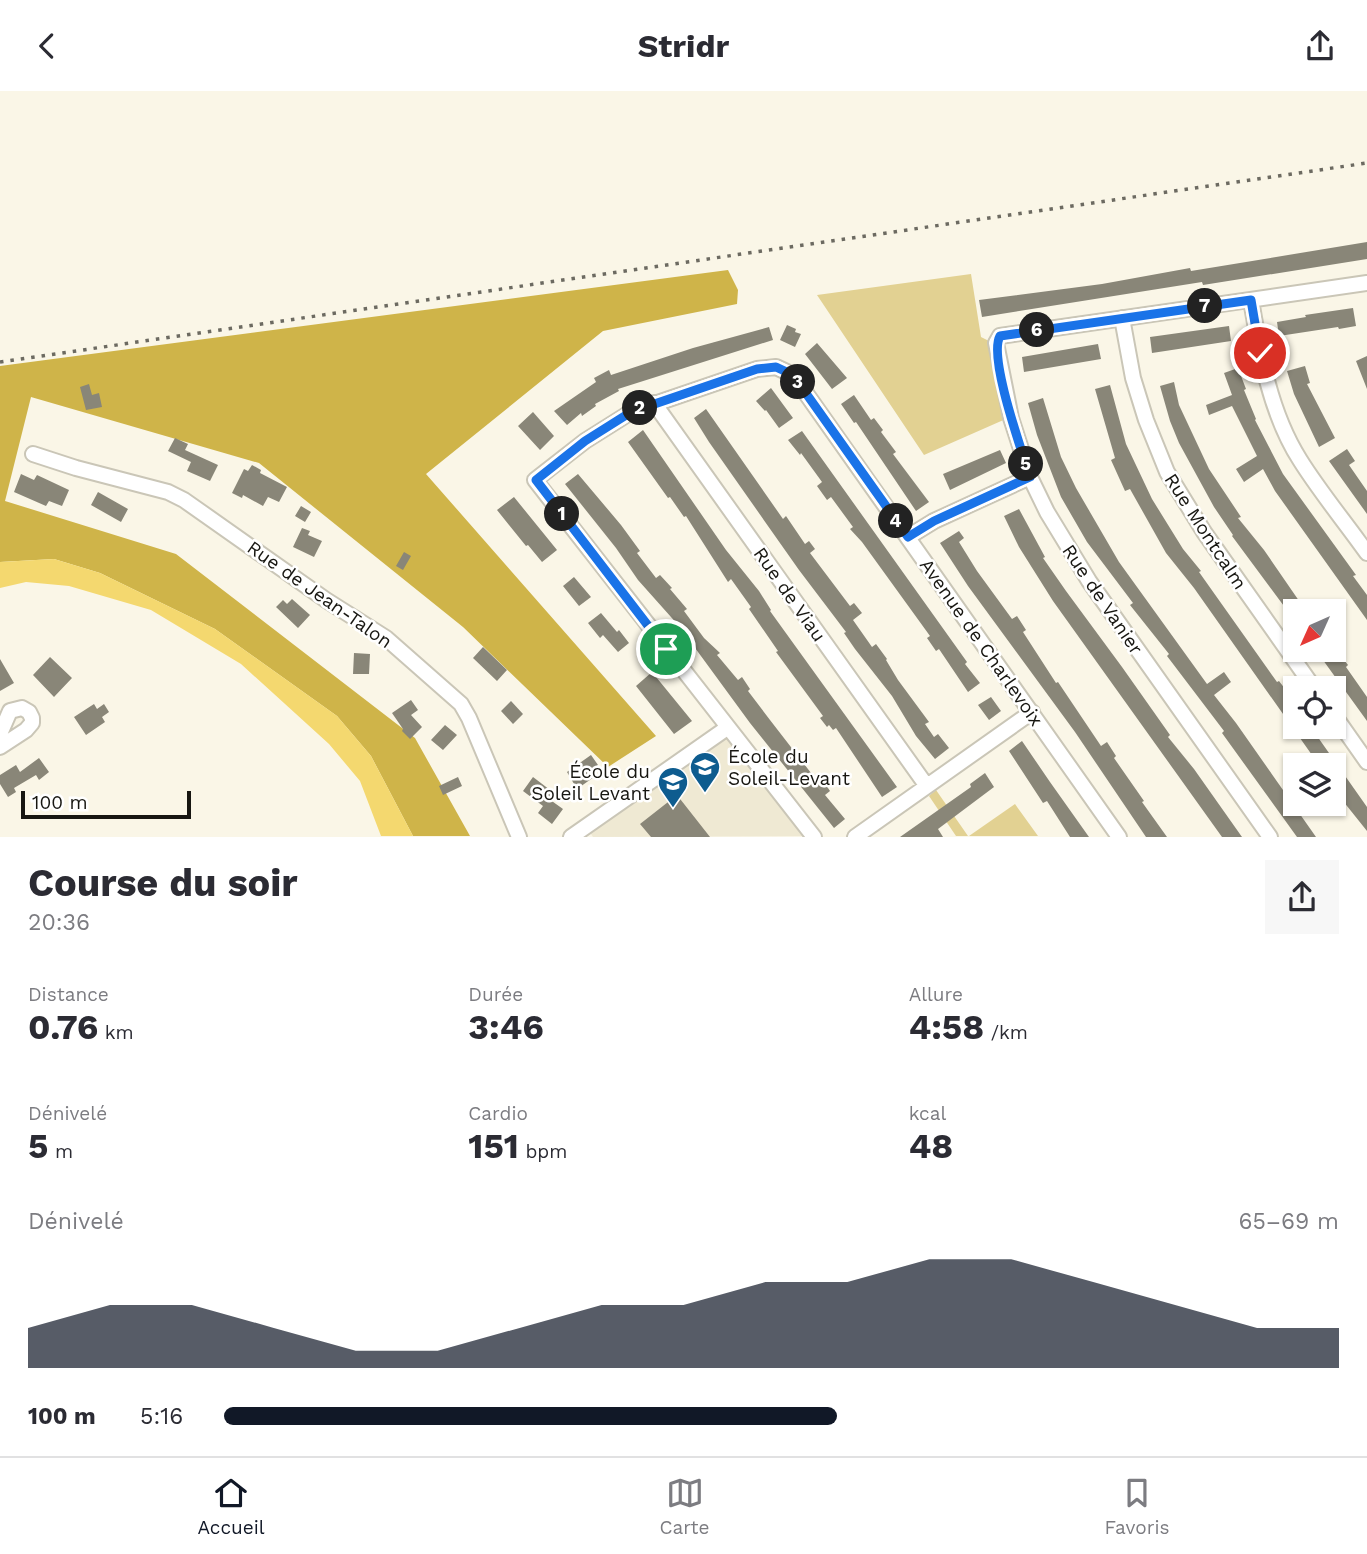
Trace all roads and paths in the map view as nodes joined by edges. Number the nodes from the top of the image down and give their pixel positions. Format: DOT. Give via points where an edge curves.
graph roads {
  1 [pos="1367,283"];
  2 [pos="1251,300"];
  3 [pos="1122,318"];
  4 [pos="654,403"];
  5 [pos="33,454"];
  6 [pos="1030,477"];
  7 [pos="908,537"];
  8 [pos="1367,553"];
  9 [pos="1306,676"];
  10 [pos="1032,712"];
  11 [pos="727,728"];
  12 [pos="1346,732"];
  13 [pos="0,734"];
  14 [pos="0,747"];
  15 [pos="1367,762"];
  16 [pos="926,786"];
  17 [pos="519,837"];
  18 [pos="571,837"];
  19 [pos="814,837"];
  20 [pos="855,837"];
  21 [pos="1119,837"];
  22 [pos="1270,837"];
  1 -- 2 [label="street"];
  2 -- 3 [label="street"];
  2 -- 8 [label="street" via="1275,407 1299,458"];
  3 -- 6 [label="street, Rue de Vanier" via="1000,336 998,362"];
  3 -- 9 [label="street, Rue Montcalm" via="1133,379 1167,472"];
  4 -- 7 [label="street, Avenue de Charlevoix" via="757,369 776,367 793,375"];
  4 -- 11 [label="street, Avenue de Charlevoix" via="585,441 536,480"];
  4 -- 16 [label="street, Rue de Viau"];
  5 -- 17 [label="street, Rue de Jean-Talon" via="168,492 386,638 461,704"];
  6 -- 7 [label="street"];
  6 -- 22 [label="street, Rue de Vanier" via="1089,581"];
  7 -- 10 [label="street, Avenue de Charlevoix"];
  10 -- 16 [label="street"];
  10 -- 21 [label="street, Avenue de Charlevoix"];
  11 -- 18 [label="street"];
  11 -- 19 [label="street"];
  12 -- 15 [label="street"];
  13 -- 14 [label="street" via="10,711 22,708 29,712 29,727"];
  16 -- 20 [label="street"];
}
